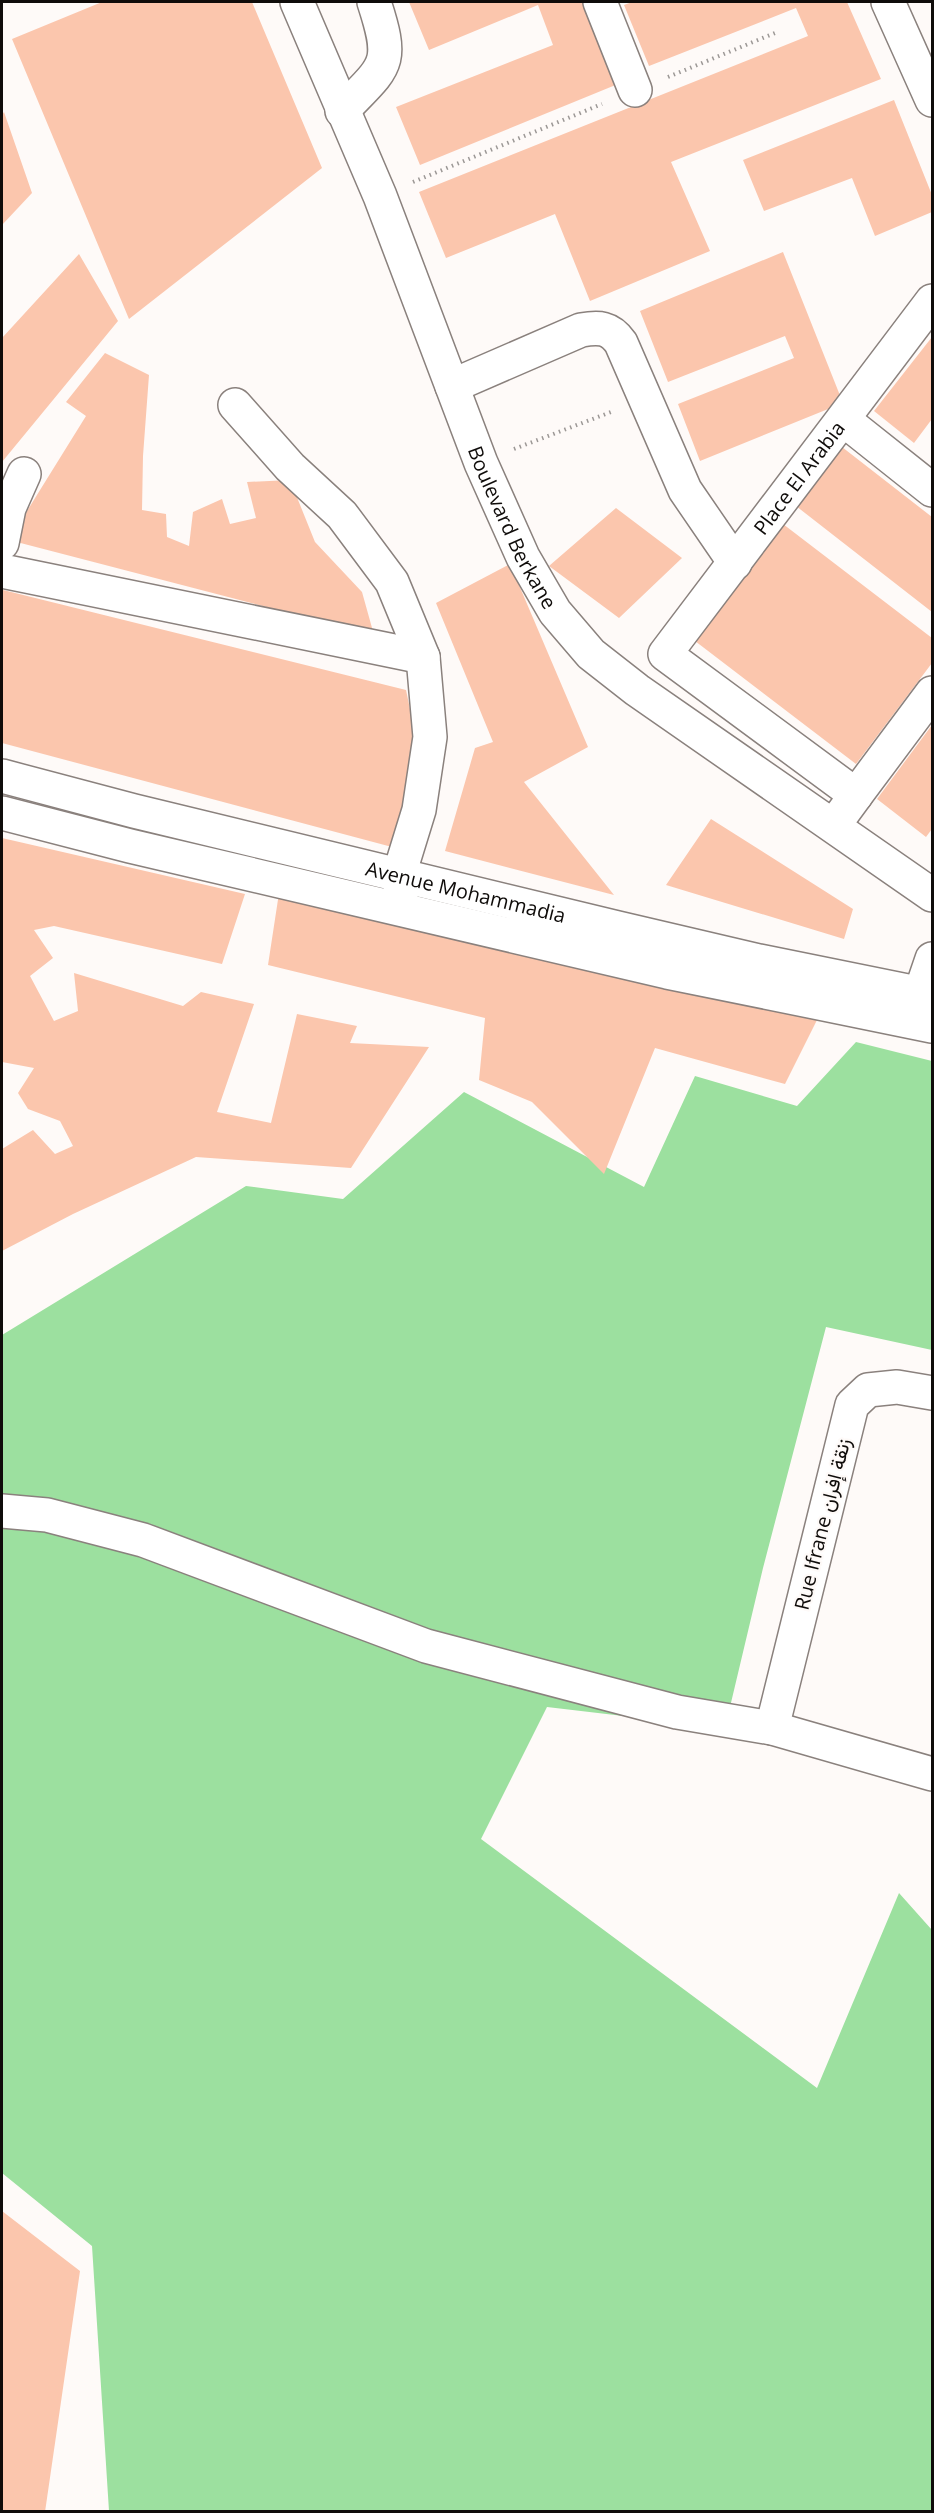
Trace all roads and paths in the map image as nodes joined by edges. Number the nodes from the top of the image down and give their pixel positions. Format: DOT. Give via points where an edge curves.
graph roads {
  1 [pos="297,2"];
  2 [pos="374,2"];
  3 [pos="600,2"];
  4 [pos="888,2"];
  5 [pos="635,90"];
  6 [pos="933,100"];
  7 [pos="342,111"];
  8 [pos="456,165"];
  9 [pos="380,196"];
  10 [pos="933,301"];
  11 [pos="452,386"];
  12 [pos="645,399"];
  13 [pos="236,405"];
  14 [pos="844,420"];
  15 [pos="481,463"];
  16 [pos="24,474"];
  17 [pos="933,490"];
  18 [pos="2,543"];
  19 [pos="735,563"];
  20 [pos="2,571"];
  21 [pos="423,657"];
  22 [pos="933,693"];
  23 [pos="2,776"];
  24 [pos="856,795"];
  25 [pos="2,813"];
  26 [pos="834,825"];
  27 [pos="399,875"];
  28 [pos="933,895"];
  29 [pos="402,908"];
  30 [pos="933,959"];
  31 [pos="926,995"];
  32 [pos="933,1026"];
  33 [pos="933,1393"];
  34 [pos="2,1511"];
  35 [pos="772,1728"];
  36 [pos="933,1774"];
  1 -- 7 [label="street, Boulevard Berkane"];
  2 -- 7 [label="street" via="386,51 382,69"];
  3 -- 5 [label="street"];
  4 -- 6 [label="street"];
  7 -- 9 [label="street, Boulevard Berkane"];
  8 -- 9 [label="path"];
  9 -- 11 [label="street, Boulevard Berkane"];
  10 -- 14 [label="street, Place El Arabia"];
  11 -- 12 [label="street" via="580,330 595,328 606,329 621,343"];
  11 -- 15 [label="street, Boulevard Berkane"];
  12 -- 15 [label="path"];
  12 -- 19 [label="street" via="685,490"];
  13 -- 21 [label="street" via="290,467 342,515 392,582"];
  14 -- 17 [label="street"];
  14 -- 19 [label="street, Place El Arabia"];
  15 -- 26 [label="street, Boulevard Berkane" via="523,557 555,612 591,654"];
  16 -- 18 [label="street" via="9,508"];
  19 -- 24 [label="street, Place El Arabia" via="665,654"];
  20 -- 21 [label="street"];
  21 -- 27 [label="street" via="430,737 419,810"];
  22 -- 24 [label="street"];
  23 -- 27 [label="street, Avenue Mohammadia"];
  24 -- 26 [label="street"];
  25 -- 29 [label="street, Avenue Mohammadia"];
  26 -- 28 [label="street, Boulevard Berkane"];
  27 -- 29 [label="street"];
  27 -- 31 [label="street, Avenue Mohammadia" via="759,961"];
  29 -- 32 [label="street, Avenue Mohammadia" via="667,972"];
  30 -- 31 [label="street"];
  33 -- 35 [label="street, Rue Ifrane زنقة إفران" via="897,1387 868,1390 852,1406"];
  34 -- 35 [label="street" via="47,1515 143,1540 426,1646 677,1712"];
  35 -- 36 [label="street"];
}
